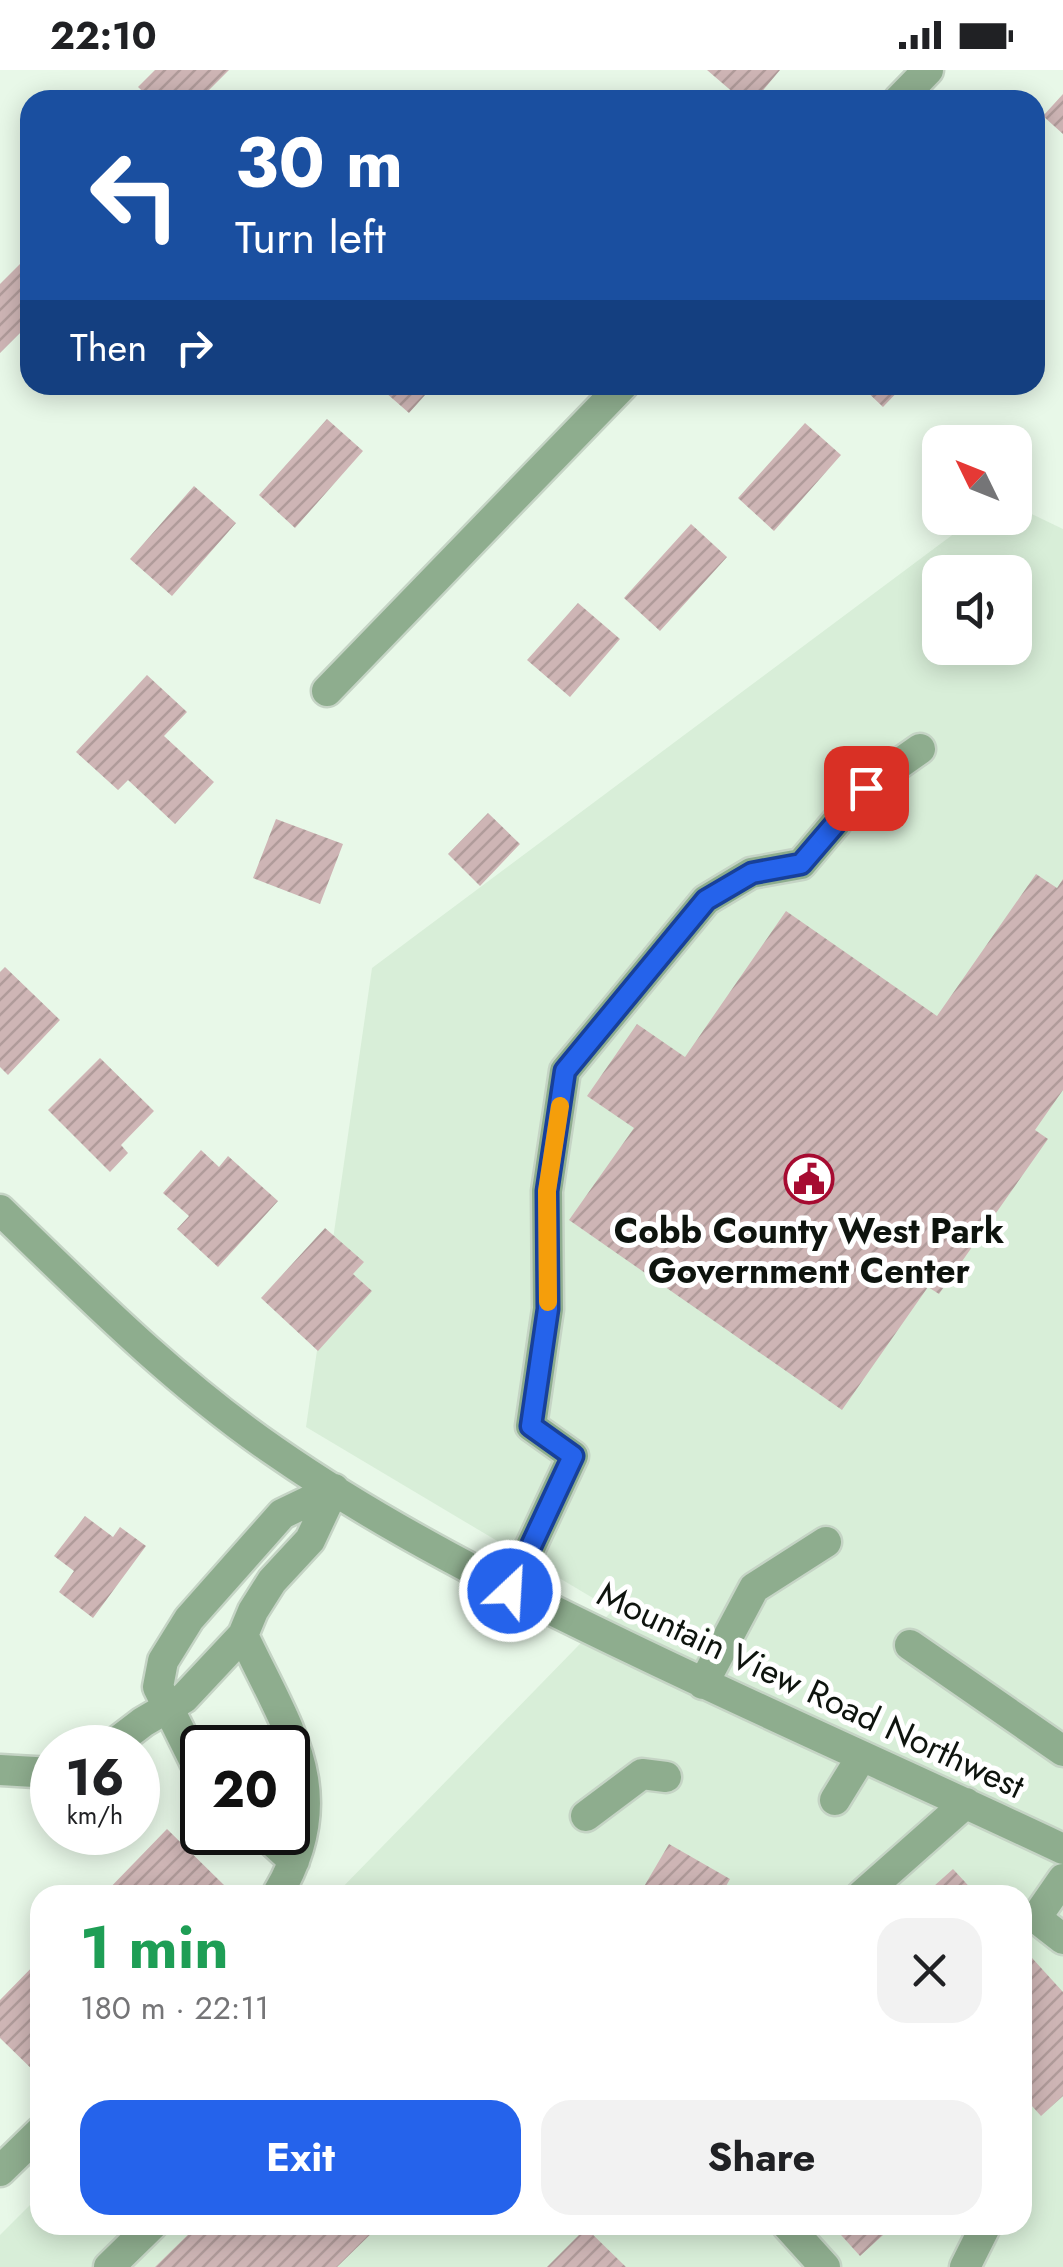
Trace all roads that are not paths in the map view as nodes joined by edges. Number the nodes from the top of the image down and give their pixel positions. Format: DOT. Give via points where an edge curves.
graph roads {
  1 [pos="928,70"];
  2 [pos="909,90"];
  3 [pos="613,395"];
  4 [pos="327,691"];
  5 [pos="920,749"];
  6 [pos="2,1216"];
  7 [pos="334,1489"];
  8 [pos="826,1542"];
  9 [pos="510,1591"];
  10 [pos="243,1635"];
  11 [pos="910,1645"];
  12 [pos="704,1684"];
  13 [pos="166,1708"];
  14 [pos="141,1725"];
  15 [pos="180,1734"];
  16 [pos="1063,1751"];
  17 [pos="862,1756"];
  18 [pos="0,1770"];
  19 [pos="30,1771"];
  20 [pos="666,1777"];
  21 [pos="834,1800"];
  22 [pos="966,1804"];
  23 [pos="586,1816"];
  24 [pos="1063,1849"];
  25 [pos="287,1855"];
  26 [pos="294,1861"];
  27 [pos="1063,1879"];
  28 [pos="281,1885"];
  29 [pos="873,1885"];
  30 [pos="1063,1939"];
  31 [pos="30,2142"];
  32 [pos="0,2171"];
  33 [pos="142,2235"];
  34 [pos="796,2235"];
  35 [pos="981,2235"];
  36 [pos="109,2267"];
  37 [pos="825,2267"];
  38 [pos="965,2267"];
  1 -- 2 [label="street"];
  3 -- 4 [label="street"];
  5 -- 9 [label="street" via="866,788 801,864 752,873 706,900 565,1071 547,1191 548,1309 531,1426 573,1456"];
  6 -- 7 [label="street, Mountain View Road Northwest" via="188,1384"];
  7 -- 9 [label="street, Mountain View Road Northwest"];
  7 -- 10 [label="street" via="310,1540 272,1581"];
  7 -- 13 [label="street" via="282,1514 189,1620 158,1675"];
  8 -- 12 [label="street" via="754,1588"];
  9 -- 12 [label="street, Mountain View Road Northwest"];
  10 -- 13 [label="street" via="184,1698"];
  10 -- 26 [label="street" via="304,1768 305,1820"];
  11 -- 16 [label="street"];
  12 -- 17 [label="street, Mountain View Road Northwest"];
  13 -- 14 [label="street"];
  13 -- 15 [label="street"];
  17 -- 21 [label="street"];
  17 -- 22 [label="street, Mountain View Road Northwest"];
  18 -- 19 [label="street"];
  20 -- 23 [label="street" via="642,1774"];
  22 -- 24 [label="street, Mountain View Road Northwest"];
  22 -- 29 [label="street"];
  25 -- 26 [label="street"];
  26 -- 28 [label="street"];
  27 -- 30 [label="street" via="1036,1918"];
  31 -- 32 [label="street"];
  33 -- 36 [label="street"];
  34 -- 37 [label="street"];
  35 -- 38 [label="street"];
}
